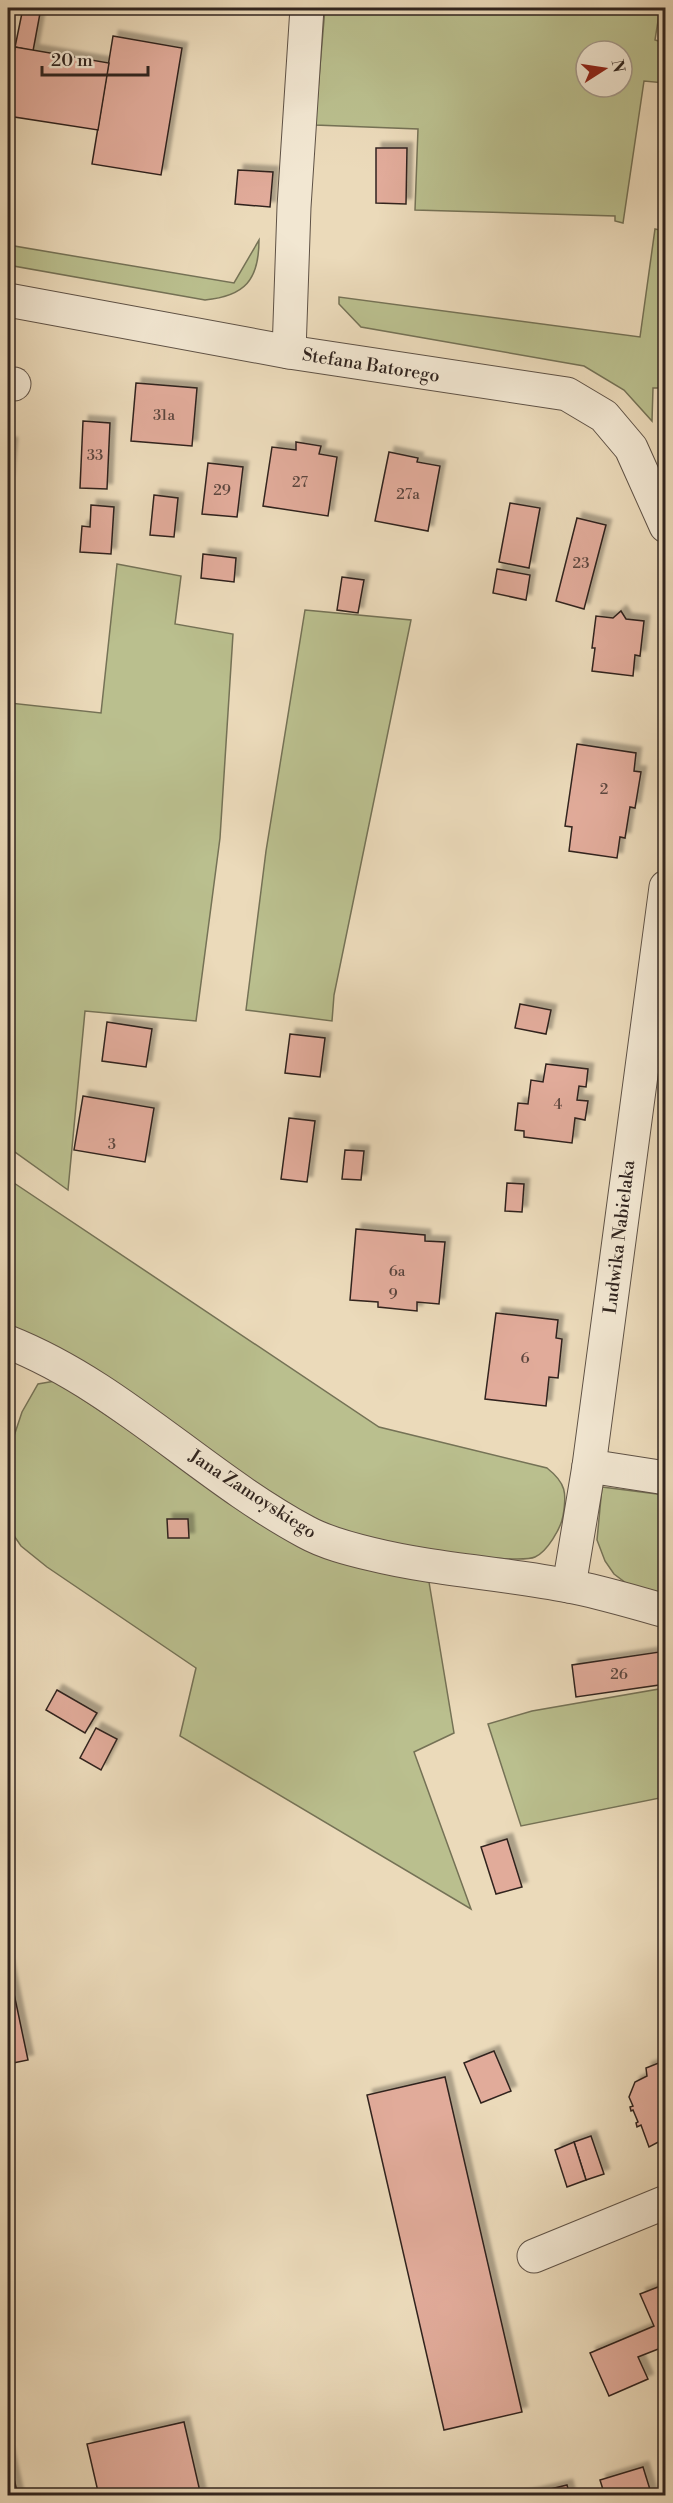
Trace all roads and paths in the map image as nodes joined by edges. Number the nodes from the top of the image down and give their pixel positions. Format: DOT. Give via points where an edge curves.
graph roads {
  1 [pos="306,8"];
  2 [pos="8,300"];
  3 [pos="289,352"];
  4 [pos="666,526"];
  5 [pos="666,887"];
  6 [pos="8,1342"];
  7 [pos="589,1466"];
  8 [pos="666,1478"];
  9 [pos="569,1586"];
  10 [pos="666,1611"];
  11 [pos="666,2202"];
  12 [pos="534,2256"];
  1 -- 3 [label="street"];
  2 -- 3 [label="street, Stefana Batorego"];
  3 -- 4 [label="street, Stefana Batorego" via="567,394 604,416 631,448"];
  5 -- 7 [label="street, Ludwika Nabielaka"];
  6 -- 9 [label="street, Jana Zamoyskiego" via="77,1375 308,1533 393,1559"];
  7 -- 8 [label="street"];
  7 -- 9 [label="street, Ludwika Nabielaka"];
  9 -- 10 [label="street, Jana Zamoyskiego"];
  11 -- 12 [label="street"];
}
